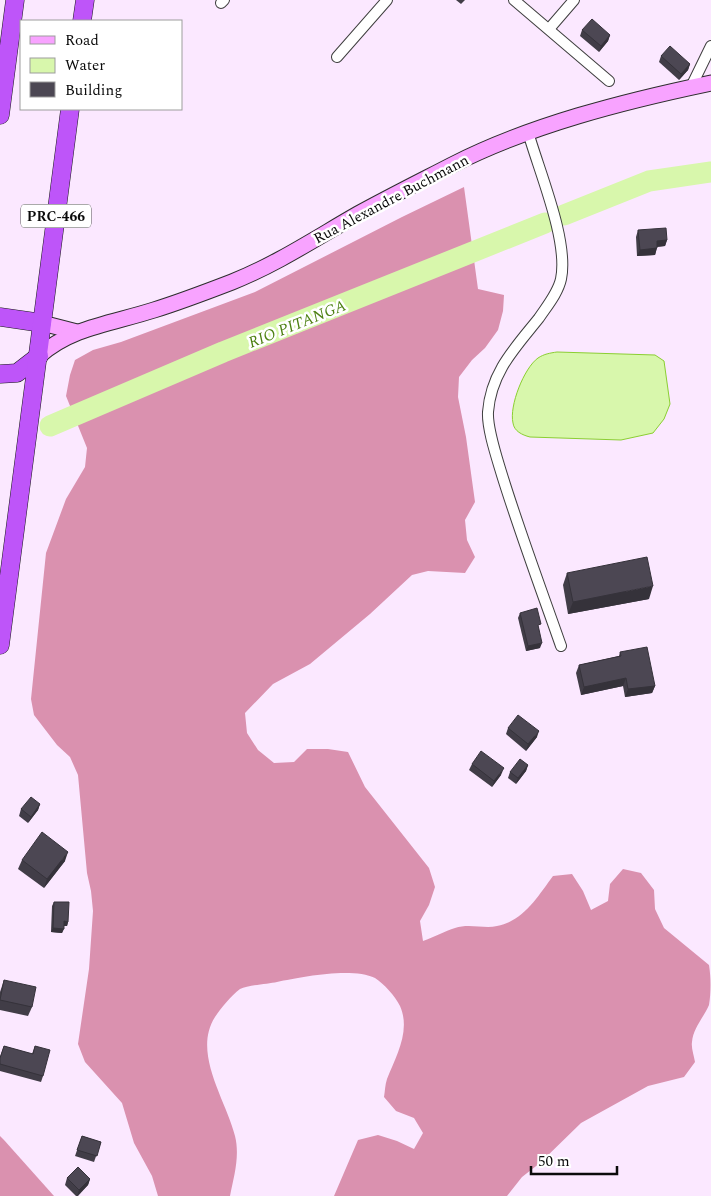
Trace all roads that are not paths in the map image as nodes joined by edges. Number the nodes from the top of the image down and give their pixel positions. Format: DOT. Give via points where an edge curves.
graph roads {
  1 [pos="15,0"];
  2 [pos="85,0"];
  3 [pos="388,0"];
  4 [pos="514,0"];
  5 [pos="574,0"];
  6 [pos="82,20"];
  7 [pos="549,29"];
  8 [pos="5,35"];
  9 [pos="711,46"];
  10 [pos="337,57"];
  11 [pos="609,81"];
  12 [pos="711,83"];
  13 [pos="691,87"];
  14 [pos="70,110"];
  15 [pos="0,115"];
  16 [pos="528,132"];
  17 [pos="0,317"];
  18 [pos="42,323"];
  19 [pos="77,332"];
  20 [pos="39,356"];
  21 [pos="0,374"];
  22 [pos="0,645"];
  23 [pos="561,646"];
  1 -- 8 [label="highway"];
  2 -- 6 [label="highway"];
  3 -- 10 [label="street"];
  4 -- 7 [label="street"];
  5 -- 7 [label="street"];
  7 -- 11 [label="street"];
  8 -- 15 [label="highway"];
  9 -- 13 [label="street"];
  12 -- 13 [label="main road, Rua Alexandre Buchmann"];
  13 -- 16 [label="main road, Rua Alexandre Buchmann" via="604,108"];
  14 -- 18 [label="highway, PRC-466"];
  16 -- 19 [label="main road, Rua Alexandre Buchmann" via="454,164 360,213 276,263 154,310"];
  16 -- 23 [label="street" via="558,229 561,280 552,300 498,372 490,393 488,415 509,498"];
  17 -- 18 [label="highway"];
  18 -- 19 [label="main road"];
  18 -- 20 [label="highway, PRC-466"];
  19 -- 20 [label="main road, Rua Alexandre Buchmann" via="56,342"];
  20 -- 21 [label="highway" via="17,373"];
  20 -- 22 [label="highway, PRC-466"];
}
